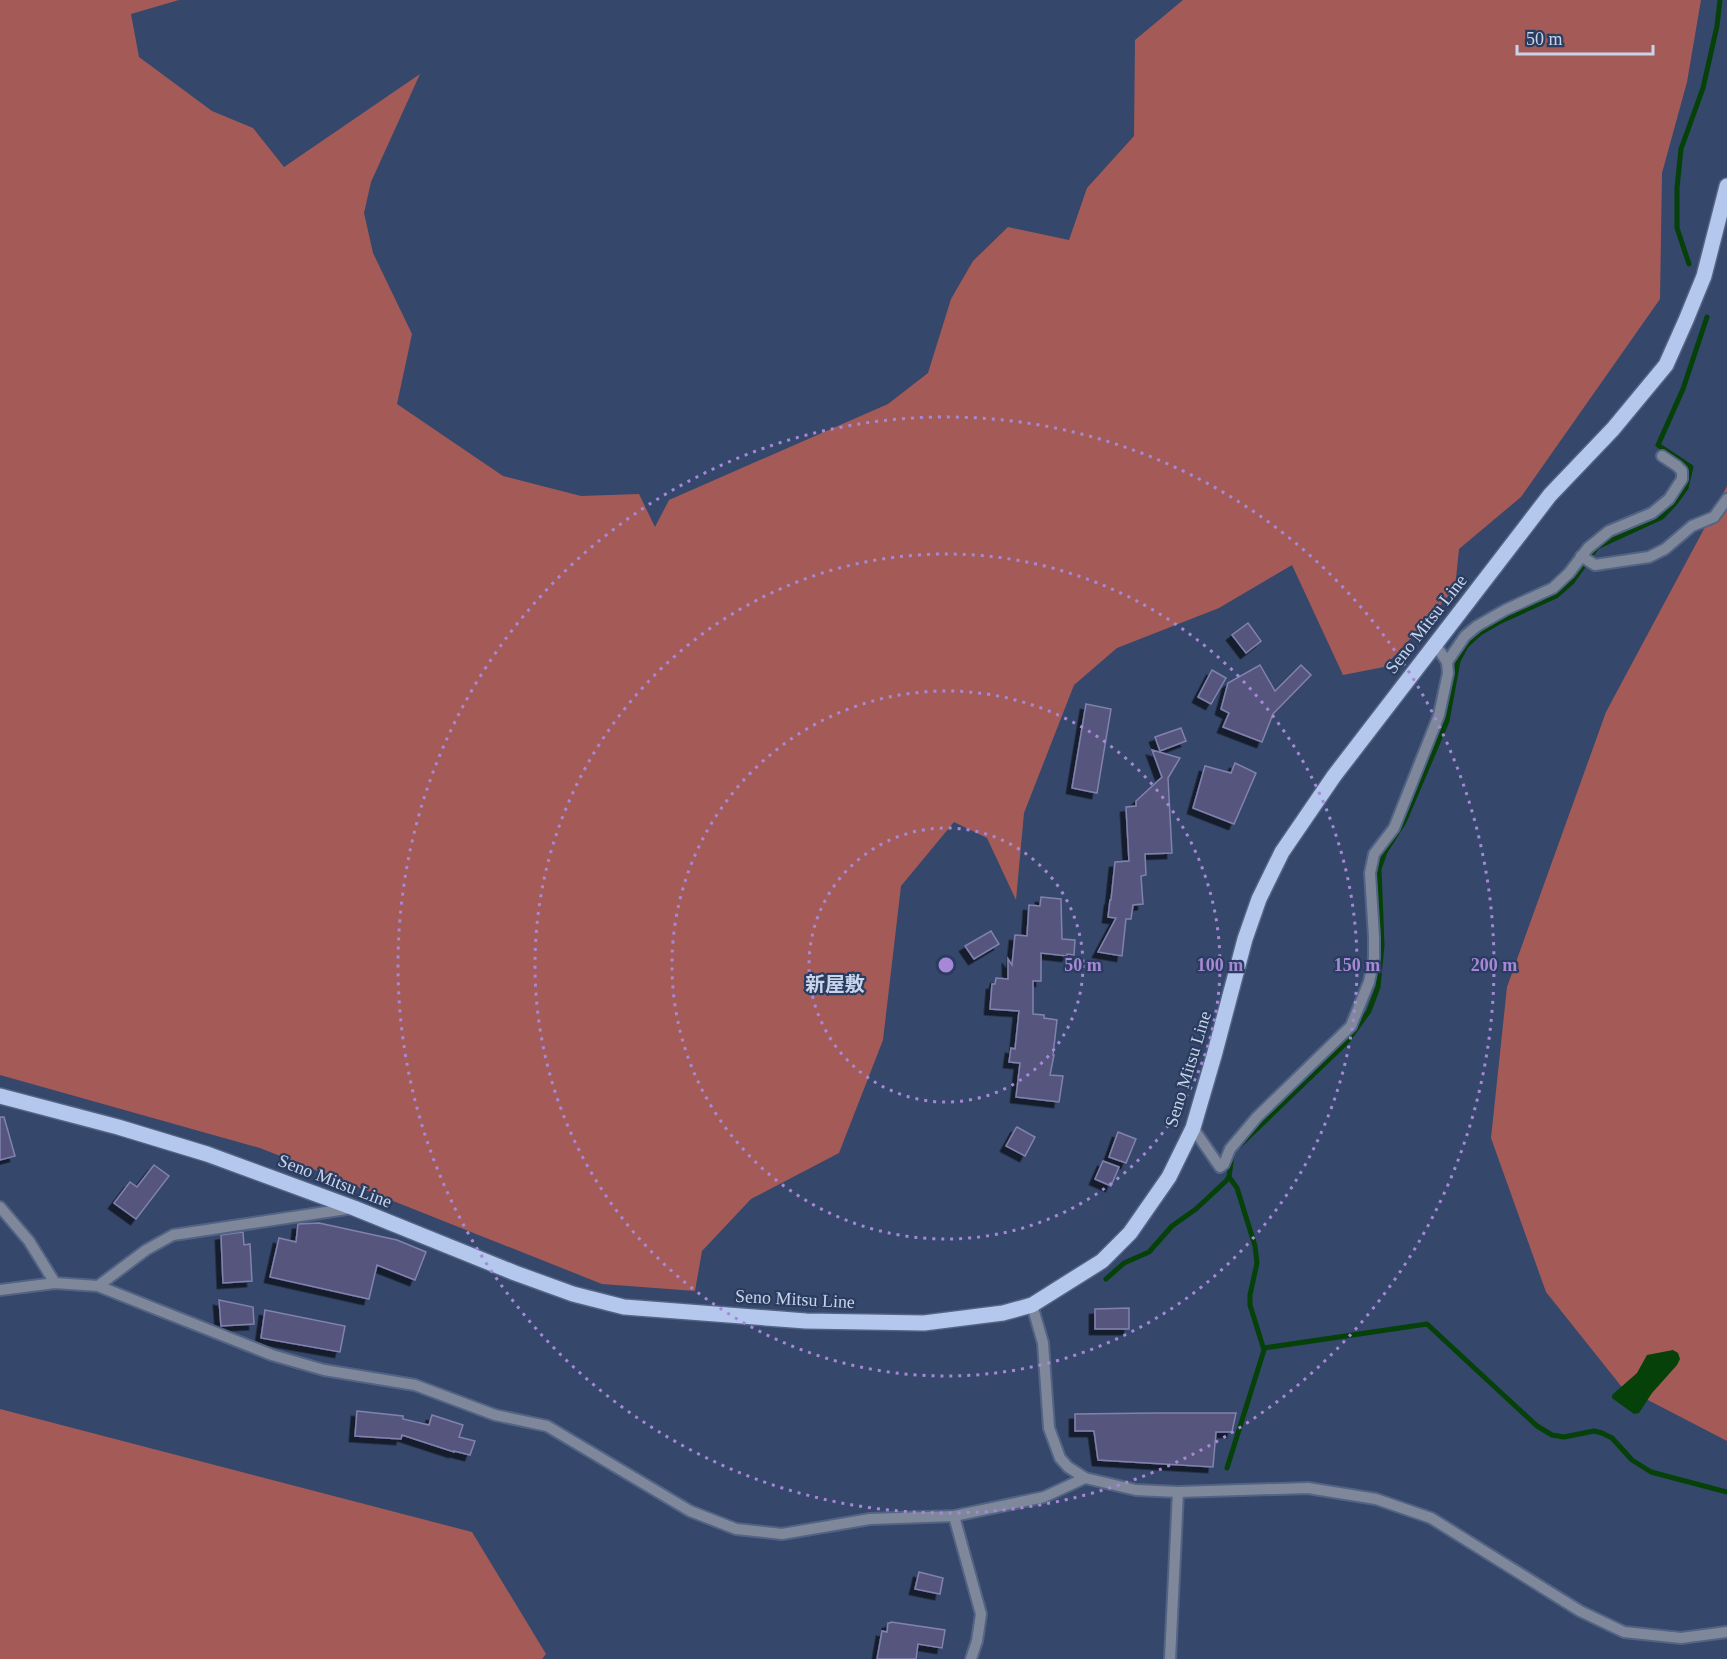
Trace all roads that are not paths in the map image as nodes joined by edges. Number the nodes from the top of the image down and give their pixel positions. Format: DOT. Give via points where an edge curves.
graph roads {
  1 [pos="1727,186"];
  2 [pos="1662,456"];
  3 [pos="1727,499"];
  4 [pos="1581,556"];
  5 [pos="1435,644"];
  6 [pos="1447,662"];
  7 [pos="0,1096"];
  8 [pos="1193,1128"];
  9 [pos="0,1207"];
  10 [pos="354,1208"];
  11 [pos="56,1283"];
  12 [pos="98,1286"];
  13 [pos="0,1290"];
  14 [pos="1032,1305"];
  15 [pos="1085,1478"];
  16 [pos="1178,1492"];
  17 [pos="954,1516"];
  18 [pos="1727,1632"];
  19 [pos="971,1659"];
  20 [pos="1170,1659"];
  1 -- 5 [label="main road, Seno Mitsu Line" via="1704,276 1666,365 1550,495"];
  2 -- 4 [label="street" via="1682,471 1669,499 1652,513 1609,531"];
  3 -- 4 [label="street" via="1714,517 1692,526 1649,558 1595,565"];
  4 -- 6 [label="street" via="1553,588 1477,626"];
  5 -- 6 [label="street"];
  5 -- 8 [label="main road, Seno Mitsu Line" via="1334,776 1282,852 1245,939"];
  6 -- 8 [label="street" via="1449,673 1439,715 1394,828 1374,854 1370,873 1374,958 1351,1026 1257,1117 1220,1167"];
  7 -- 10 [label="main road, Seno Mitsu Line" via="207,1154"];
  8 -- 14 [label="main road, Seno Mitsu Line" via="1169,1177 1130,1233 1102,1261"];
  9 -- 11 [label="street" via="29,1241"];
  10 -- 12 [label="street" via="173,1235"];
  10 -- 14 [label="main road, Seno Mitsu Line" via="515,1273 624,1307 806,1322 924,1323 1003,1313"];
  11 -- 12 [label="street"];
  11 -- 13 [label="street"];
  12 -- 17 [label="street" via="272,1355 324,1370 415,1385 495,1415 547,1426 690,1511 736,1529 782,1534 870,1519"];
  14 -- 15 [label="street" via="1043,1343 1049,1428 1060,1458"];
  15 -- 16 [label="street" via="1136,1490"];
  15 -- 17 [label="street" via="1044,1497"];
  16 -- 18 [label="street" via="1308,1488 1376,1499 1431,1518 1580,1611 1624,1632 1681,1638"];
  16 -- 20 [label="street"];
  17 -- 19 [label="street" via="981,1614"];
}
